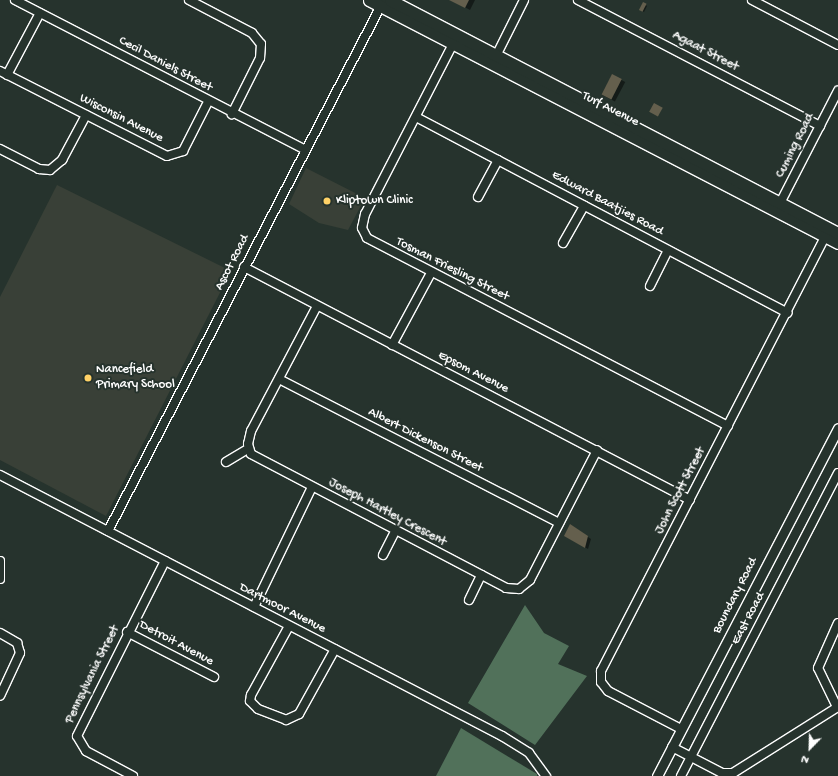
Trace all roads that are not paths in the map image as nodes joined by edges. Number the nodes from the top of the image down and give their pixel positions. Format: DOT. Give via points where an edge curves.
graph roads {
  1 [pos="15,0"];
  2 [pos="190,0"];
  3 [pos="370,0"];
  4 [pos="524,0"];
  5 [pos="578,0"];
  6 [pos="752,0"];
  7 [pos="385,2"];
  8 [pos="40,13"];
  9 [pos="456,40"];
  10 [pos="838,45"];
  11 [pos="494,59"];
  12 [pos="3,73"];
  13 [pos="838,91"];
  14 [pos="208,102"];
  15 [pos="232,114"];
  16 [pos="86,115"];
  17 [pos="416,117"];
  18 [pos="820,126"];
  19 [pos="0,149"];
  20 [pos="305,150"];
  21 [pos="498,160"];
  22 [pos="478,198"];
  23 [pos="584,206"];
  24 [pos="778,207"];
  25 [pos="831,233"];
  26 [pos="563,243"];
  27 [pos="838,243"];
  28 [pos="668,250"];
  29 [pos="244,267"];
  30 [pos="431,273"];
  31 [pos="650,286"];
  32 [pos="317,306"];
  33 [pos="787,313"];
  34 [pos="392,345"];
  35 [pos="279,379"];
  36 [pos="728,426"];
  37 [pos="838,428"];
  38 [pos="248,449"];
  39 [pos="597,450"];
  40 [pos="226,462"];
  41 [pos="838,473"];
  42 [pos="0,475"];
  43 [pos="312,487"];
  44 [pos="690,500"];
  45 [pos="559,523"];
  46 [pos="395,530"];
  47 [pos="108,531"];
  48 [pos="383,555"];
  49 [pos="0,561"];
  50 [pos="165,561"];
  51 [pos="482,575"];
  52 [pos="0,580"];
  53 [pos="469,600"];
  54 [pos="254,607"];
  55 [pos="838,623"];
  56 [pos="289,626"];
  57 [pos="127,632"];
  58 [pos="0,633"];
  59 [pos="335,650"];
  60 [pos="214,678"];
  61 [pos="0,696"];
  62 [pos="837,707"];
  63 [pos="682,729"];
  64 [pos="672,747"];
  65 [pos="691,756"];
  66 [pos="545,775"];
  67 [pos="133,776"];
  68 [pos="657,776"];
  69 [pos="681,776"];
  1 -- 8 [label="street, Cecil Daniels Street"];
  2 -- 15 [label="street" via="252,33 261,44 260,58"];
  3 -- 7 [label="main road, Turf Avenue"];
  4 -- 11 [label="street"];
  5 -- 18 [label="street, Agaat Street"];
  6 -- 10 [label="street"];
  7 -- 9 [label="main road, Turf Avenue"];
  7 -- 20 [label="street, Ascot Road"];
  8 -- 12 [label="street"];
  8 -- 14 [label="street, Cecil Daniels Street"];
  9 -- 11 [label="main road, Turf Avenue"];
  9 -- 17 [label="street, Tosman Friesling Street"];
  11 -- 24 [label="main road, Turf Avenue"];
  12 -- 16 [label="street, Wisconsin Avenue"];
  13 -- 18 [label="street, Cuming Road"];
  14 -- 15 [label="street, Cecil Daniels Street"];
  14 -- 16 [label="street, Wisconsin Avenue" via="186,145 173,156 161,154"];
  15 -- 20 [label="street, Cecil Daniels Street"];
  16 -- 19 [label="street" via="62,160 50,170 38,169"];
  17 -- 21 [label="street, Edward Baatjies Road"];
  17 -- 30 [label="street, Tosman Friesling Street" via="362,228 372,242"];
  18 -- 24 [label="street, Cuming Road"];
  20 -- 29 [label="street, Ascot Road"];
  21 -- 22 [label="street"];
  21 -- 23 [label="street, Edward Baatjies Road"];
  23 -- 26 [label="street"];
  23 -- 28 [label="street, Edward Baatjies Road"];
  24 -- 25 [label="main road, Turf Avenue"];
  25 -- 27 [label="main road, Turf Avenue"];
  25 -- 33 [label="street, John Scott Street"];
  28 -- 31 [label="street"];
  28 -- 33 [label="street, Edward Baatjies Road"];
  29 -- 32 [label="street, Epsom Avenue"];
  29 -- 47 [label="street, Ascot Road"];
  30 -- 34 [label="street"];
  30 -- 36 [label="street, Tosman Friesling Street"];
  32 -- 34 [label="street, Epsom Avenue"];
  32 -- 35 [label="street"];
  33 -- 36 [label="street, John Scott Street"];
  34 -- 39 [label="street, Epsom Avenue"];
  35 -- 38 [label="street" via="252,431"];
  35 -- 45 [label="street, Albert Dickenson Street"];
  36 -- 44 [label="street, John Scott Street"];
  37 -- 63 [label="street, Boundary Road"];
  38 -- 40 [label="street"];
  38 -- 43 [label="street, Joseph Hartley Crescent" via="257,458"];
  39 -- 44 [label="street, Epsom Avenue"];
  39 -- 45 [label="street, Joseph Hartley Crescent"];
  41 -- 65 [label="street, East Road"];
  42 -- 47 [label="street, Dartmoor Avenue"];
  43 -- 46 [label="street, Joseph Hartley Crescent"];
  43 -- 54 [label="street"];
  44 -- 63 [label="street, John Scott Street" via="600,677 608,691"];
  45 -- 51 [label="street, Joseph Hartley Crescent" via="524,587 506,588"];
  46 -- 48 [label="street"];
  46 -- 51 [label="street, Joseph Hartley Crescent"];
  47 -- 50 [label="street, Dartmoor Avenue"];
  49 -- 52 [label="street"];
  50 -- 54 [label="street, Dartmoor Avenue"];
  50 -- 57 [label="street, Pennsylvania Street"];
  51 -- 53 [label="street"];
  54 -- 56 [label="street, Dartmoor Avenue"];
  55 -- 62 [label="street" via="818,668"];
  56 -- 59 [label="street, Dartmoor Avenue"];
  56 -- 59 [label="street" via="251,695 250,702 258,709 286,720 299,714"];
  57 -- 60 [label="street, Detroit Avenue"];
  57 -- 67 [label="street, Pennsylvania Street" via="77,736 86,751"];
  58 -- 61 [label="street" via="17,643 20,654"];
  59 -- 66 [label="street, Dartmoor Avenue" via="516,744 534,757"];
  62 -- 65 [label="street" via="733,773 722,773"];
  63 -- 64 [label="street, Boundary Road"];
  64 -- 65 [label="street"];
  64 -- 68 [label="street, Boundary Road"];
  65 -- 69 [label="street, East Road"];
}
